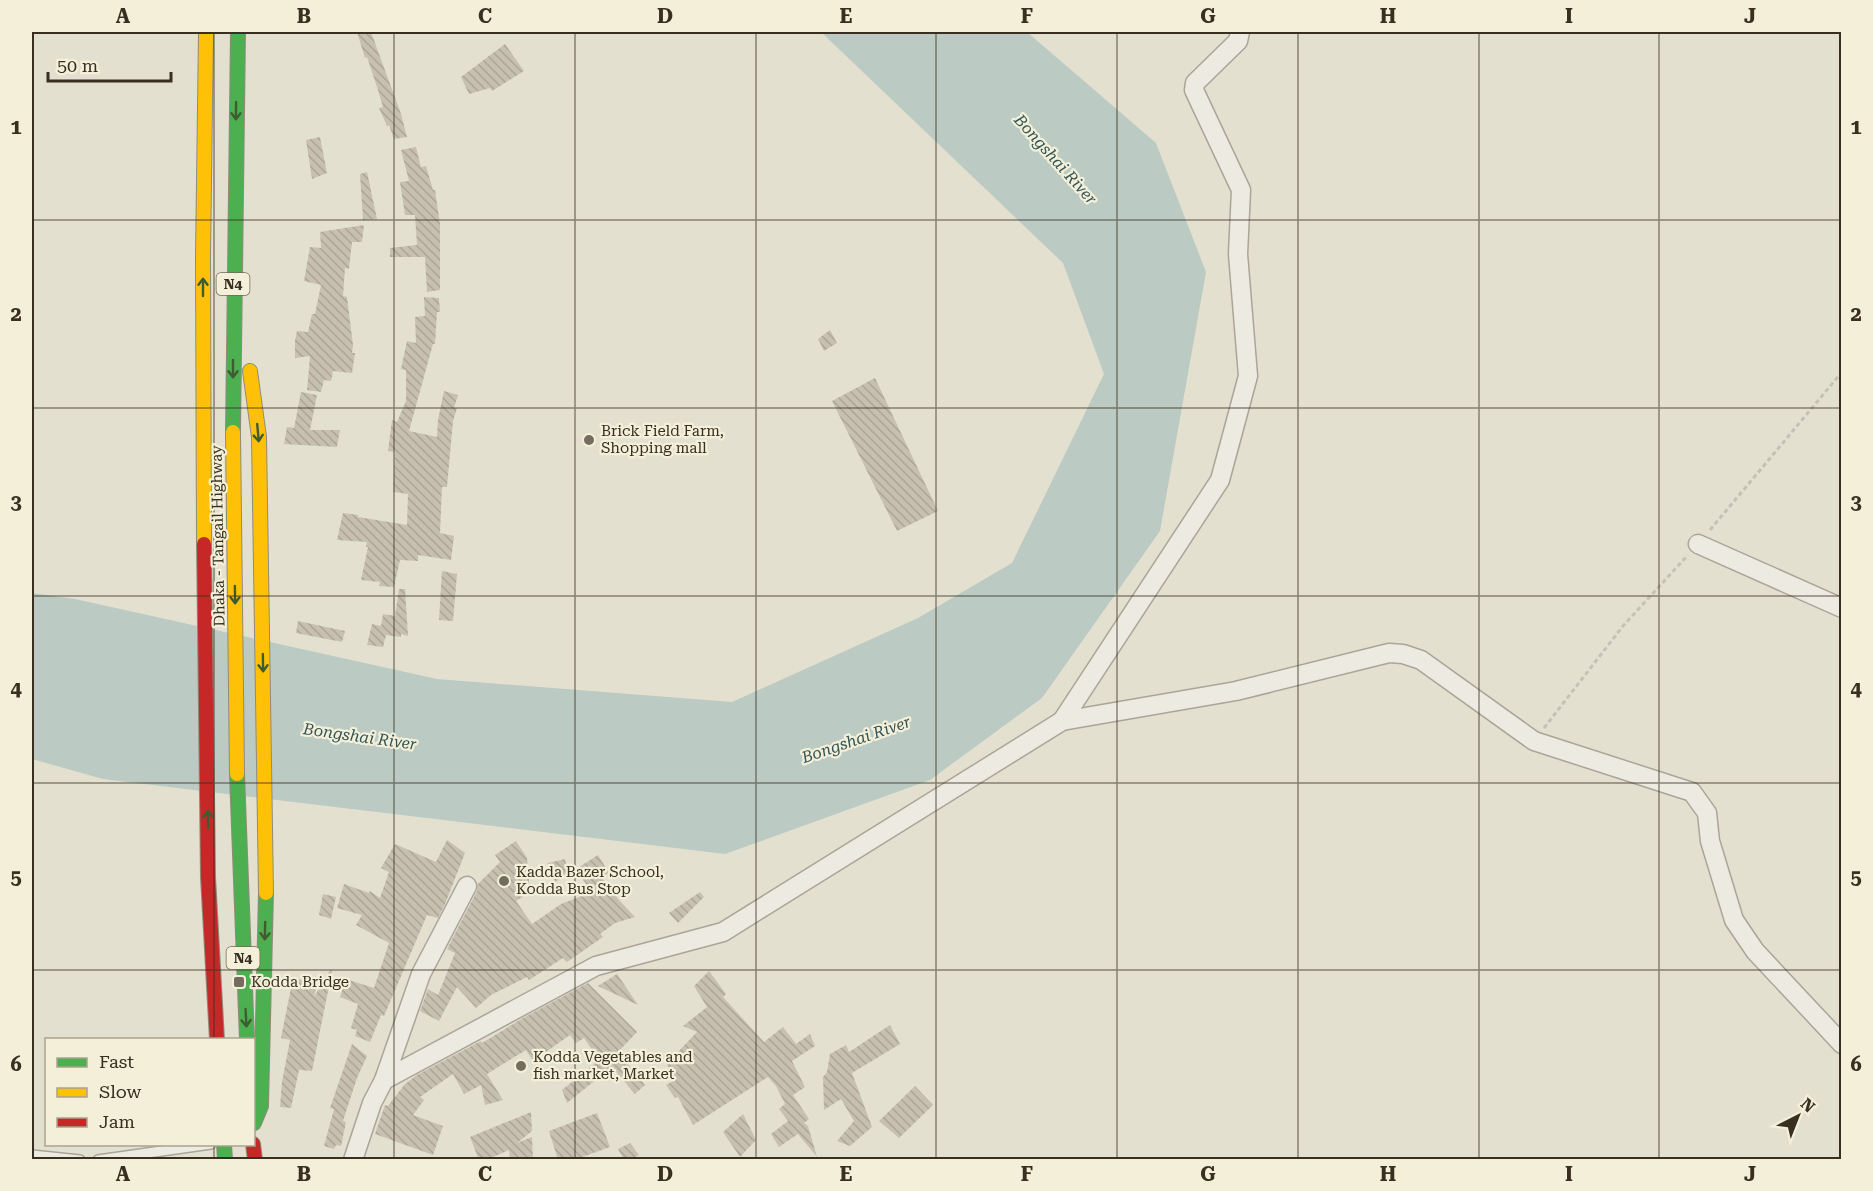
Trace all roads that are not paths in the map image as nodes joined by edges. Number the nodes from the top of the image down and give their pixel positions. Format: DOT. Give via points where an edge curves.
graph roads {
  1 [pos="206,32"];
  2 [pos="238,32"];
  3 [pos="1240,32"];
  4 [pos="232,293"];
  5 [pos="1698,544"];
  6 [pos="1842,608"];
  7 [pos="1062,721"];
  8 [pos="467,886"];
  9 [pos="217,1038"];
  10 [pos="247,1038"];
  11 [pos="1842,1044"];
  12 [pos="384,1080"];
  13 [pos="255,1121"];
  14 [pos="197,1146"];
  15 [pos="32,1155"];
  16 [pos="80,1160"];
  17 [pos="98,1160"];
  18 [pos="353,1160"];
  9 -- 1 [label="highway, Dhaka - Tangail Highway / N4, one-way" via="208,877 204,535"];
  2 -- 4 [label="highway, Dhaka - Tangail Highway / N4, one-way"];
  3 -- 7 [label="street" via="1238,41 1195,83 1194,90 1241,190 1238,254 1248,376 1220,480"];
  4 -- 10 [label="highway, Dhaka - Tangail Highway / N4, one-way" via="238,876"];
  4 -- 13 [label="highway, one-way" via="253,382 262,542 266,872 261,1106"];
  5 -- 6 [label="street"];
  7 -- 11 [label="street" via="1236,691 1389,653 1420,660 1534,741 1692,792 1707,813 1710,841 1734,920 1755,951"];
  7 -- 12 [label="street" via="723,932 596,966"];
  8 -- 12 [label="street" via="421,974"];
  12 -- 18 [label="street"];
  14 -- 17 [label="lane"];
  15 -- 16 [label="lane"];
}
